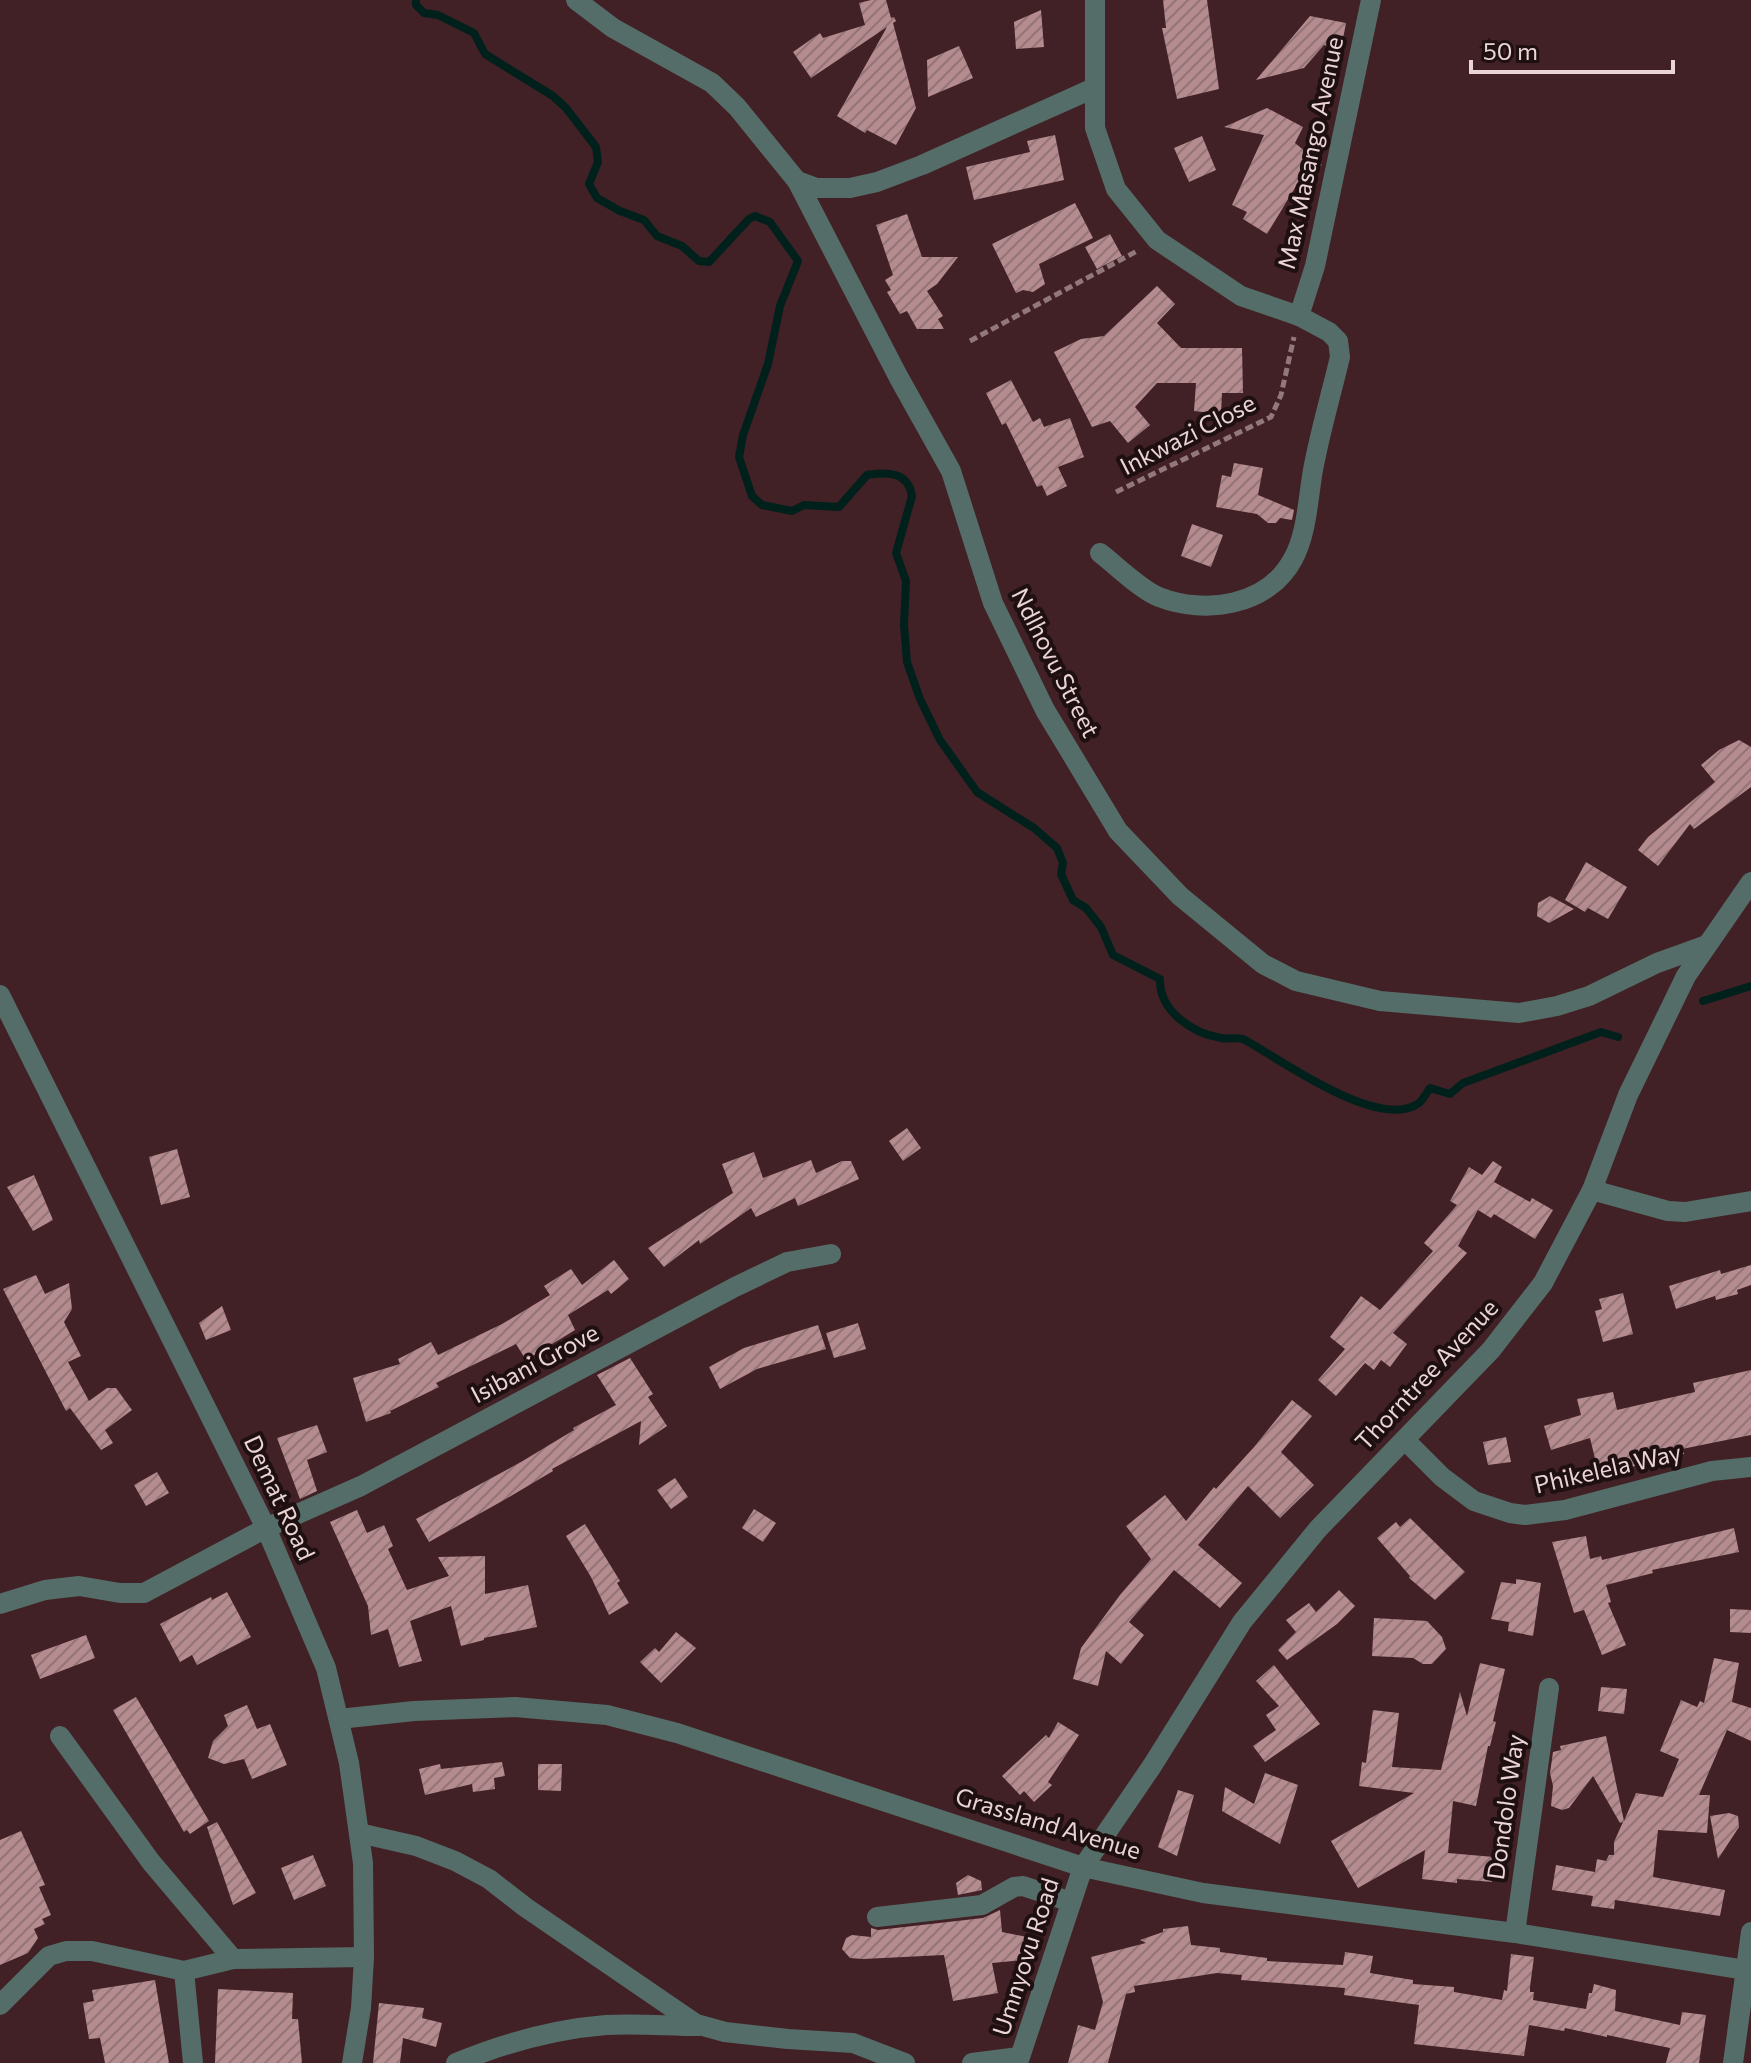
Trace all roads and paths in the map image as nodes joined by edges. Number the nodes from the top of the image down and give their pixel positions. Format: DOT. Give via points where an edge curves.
graph roads {
  1 [pos="576,0"];
  2 [pos="1095,0"];
  3 [pos="1371,0"];
  4 [pos="1094,88"];
  5 [pos="797,181"];
  6 [pos="1157,240"];
  7 [pos="1299,316"];
  8 [pos="970,341"];
  9 [pos="1116,492"];
  10 [pos="1100,553"];
  11 [pos="1751,882"];
  12 [pos="1707,945"];
  13 [pos="0,995"];
  14 [pos="5,1017"];
  15 [pos="1592,1190"];
  16 [pos="1751,1201"];
  17 [pos="831,1254"];
  18 [pos="1405,1440"];
  19 [pos="1751,1467"];
  20 [pos="266,1528"];
  21 [pos="0,1604"];
  22 [pos="1549,1688"];
  23 [pos="339,1719"];
  24 [pos="60,1736"];
  25 [pos="359,1833"];
  26 [pos="1083,1867"];
  27 [pos="1071,1902"];
  28 [pos="877,1917"];
  29 [pos="1751,1932"];
  30 [pos="1515,1933"];
  31 [pos="364,1957"];
  32 [pos="233,1959"];
  33 [pos="184,1971"];
  34 [pos="1748,1971"];
  35 [pos="0,2005"];
  36 [pos="705,2026"];
  37 [pos="1019,2060"];
  38 [pos="193,2063"];
  39 [pos="352,2063"];
  40 [pos="456,2063"];
  41 [pos="905,2063"];
  42 [pos="972,2063"];
  43 [pos="1733,2063"];
  1 -- 5 [label="street, Ndlhovu Street" via="613,28 712,83"];
  2 -- 4 [label="street"];
  3 -- 7 [label="street, Max Masango Avenue" via="1315,266"];
  4 -- 5 [label="street" via="877,182 816,188"];
  4 -- 6 [label="street" via="1095,128 1116,189"];
  5 -- 12 [label="street, Ndlhovu Street" via="951,471 993,603 1045,710 1118,831 1180,896 1263,964 1296,981 1380,1001 1519,1013 1589,996"];
  6 -- 7 [label="street" via="1241,296"];
  6 -- 8 [label="path"];
  7 -- 9 [label="path, Inkwazi Close" via="1271,417"];
  7 -- 10 [label="street" via="1329,332 1338,341 1340,357 1299,545 1280,577 1262,594 1240,603 1184,605 1156,596"];
  11 -- 12 [label="street, Thorntree Avenue"];
  12 -- 15 [label="street, Thorntree Avenue" via="1686,976 1628,1095"];
  13 -- 14 [label="street, Demat Road"];
  14 -- 20 [label="street, Demat Road"];
  15 -- 16 [label="street" via="1668,1211"];
  15 -- 18 [label="street, Thorntree Avenue" via="1543,1283 1491,1350"];
  17 -- 20 [label="street, Isibani Grove" via="787,1262 735,1287 361,1486"];
  18 -- 19 [label="street, Phikelela Way" via="1474,1501 1525,1515 1565,1510 1712,1471"];
  18 -- 26 [label="street, Thorntree Avenue" via="1318,1529 1242,1622"];
  20 -- 21 [label="street, Isibani Grove" via="144,1593 79,1586"];
  20 -- 23 [label="street, Demat Road" via="317,1643"];
  22 -- 30 [label="street, Dondolo Way"];
  23 -- 25 [label="street, Demat Road"];
  23 -- 26 [label="street, Grassland Avenue" via="515,1707 607,1715 677,1733"];
  24 -- 32 [label="street" via="151,1862"];
  25 -- 31 [label="street, Demat Road"];
  25 -- 36 [label="street" via="416,1846 489,1879 676,2012"];
  26 -- 27 [label="street, Umnyovu Road"];
  26 -- 30 [label="street, Grassland Avenue" via="1203,1893"];
  27 -- 28 [label="street" via="1023,1886 982,1905"];
  27 -- 37 [label="street, Umnyovu Road"];
  29 -- 34 [label="street"];
  30 -- 34 [label="street, Grassland Avenue"];
  31 -- 32 [label="street"];
  31 -- 39 [label="street, Demat Road"];
  32 -- 33 [label="street"];
  33 -- 35 [label="street" via="92,1951 66,1951 49,1956"];
  33 -- 38 [label="street"];
  34 -- 43 [label="street"];
  36 -- 40 [label="street" via="592,2027"];
  36 -- 41 [label="street" via="853,2043"];
  37 -- 42 [label="street"];
}
